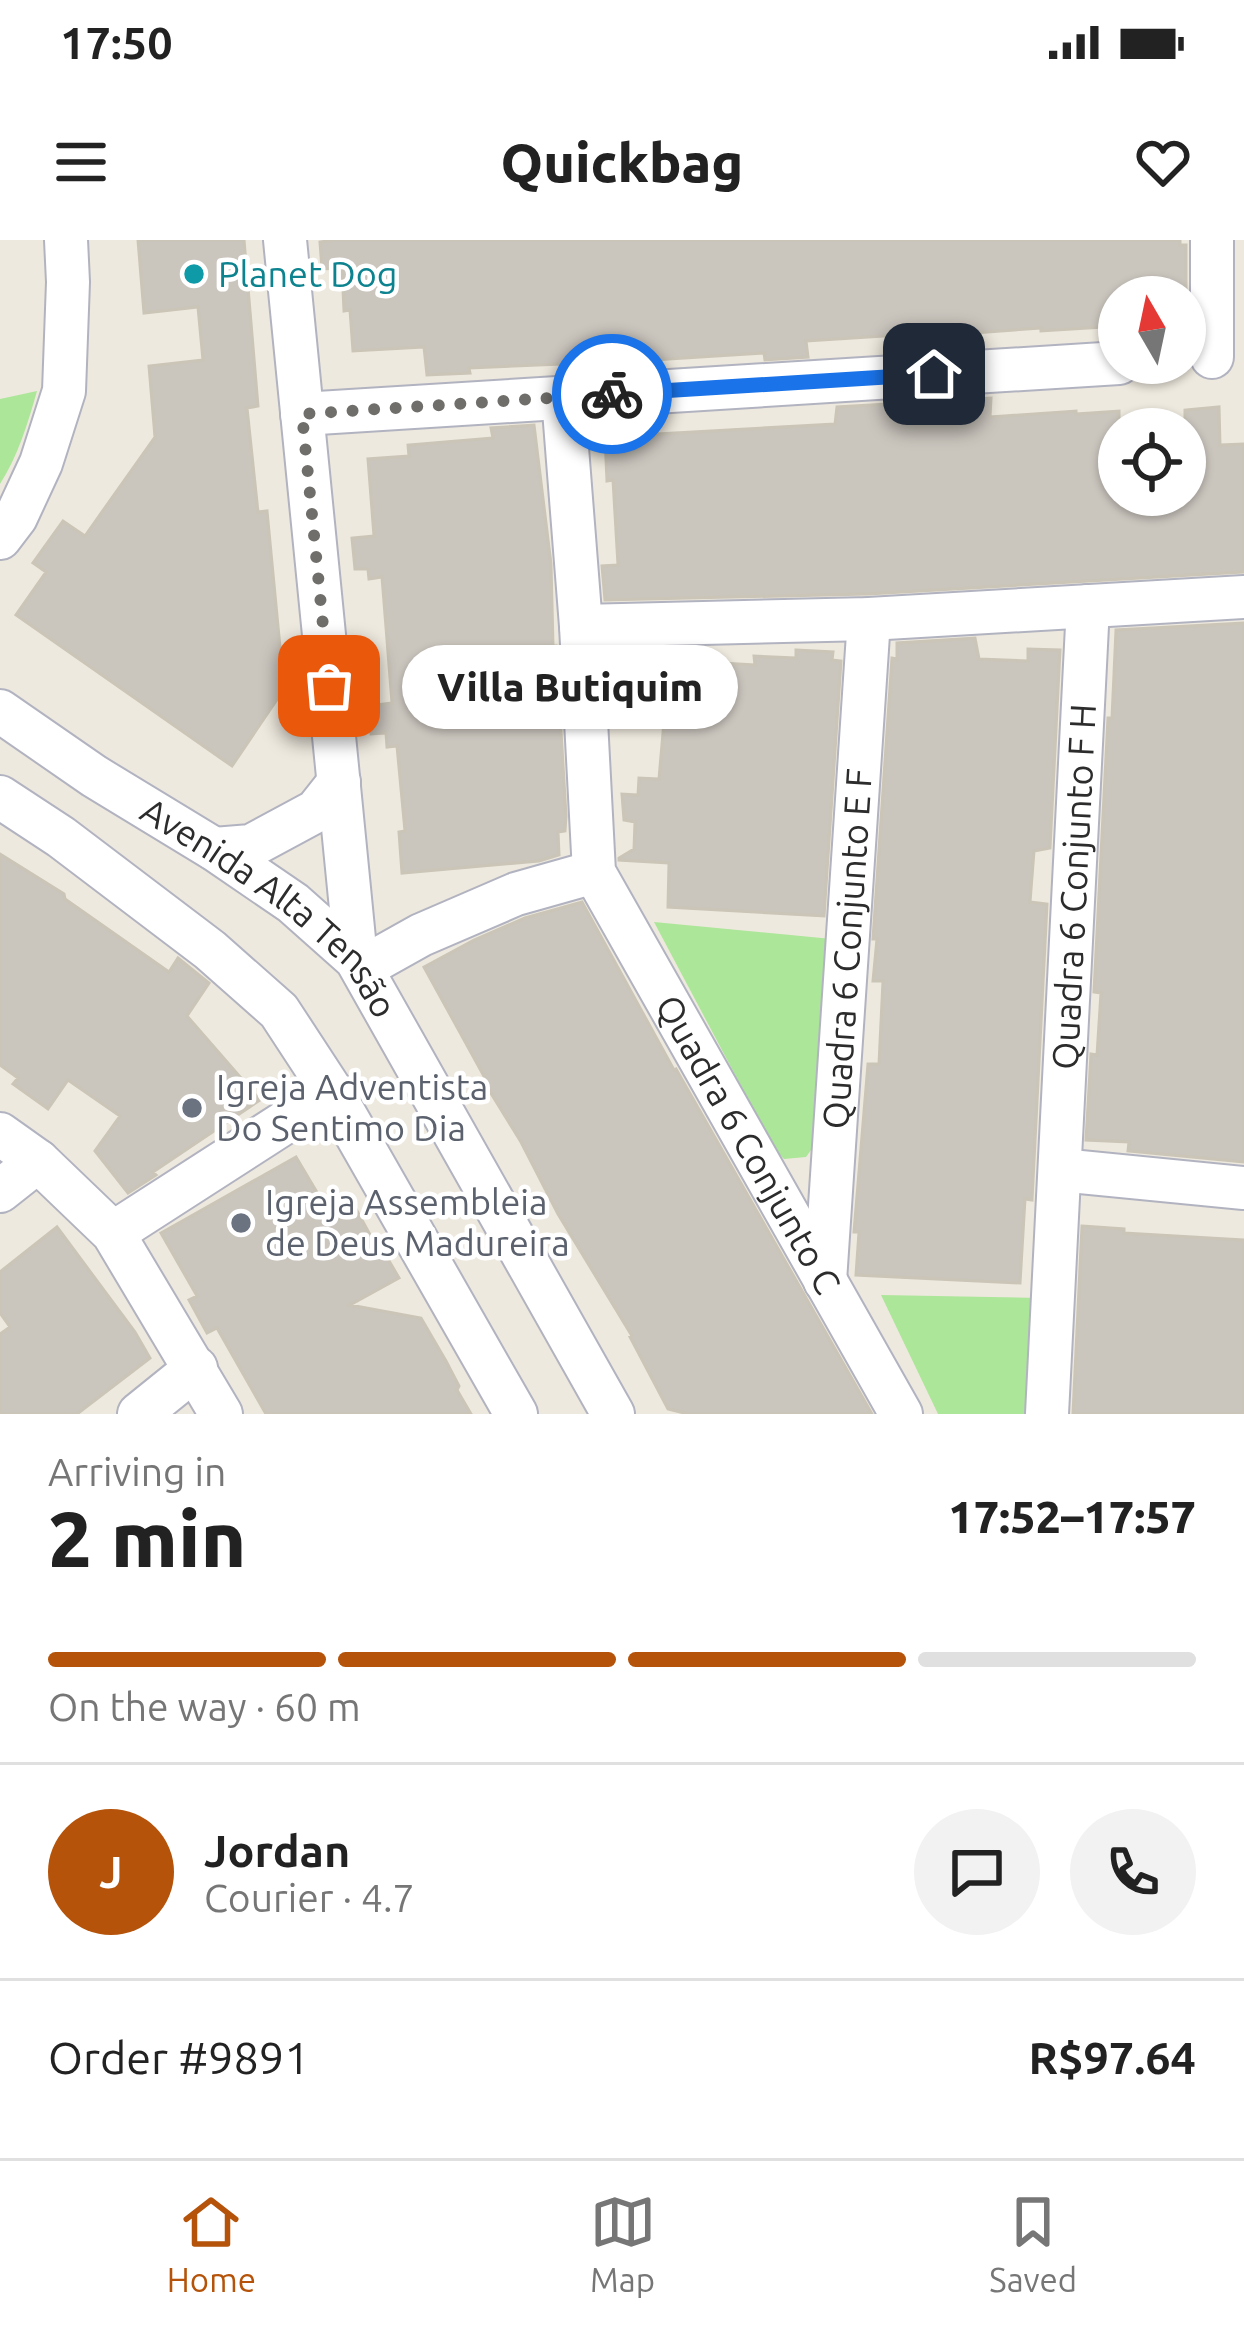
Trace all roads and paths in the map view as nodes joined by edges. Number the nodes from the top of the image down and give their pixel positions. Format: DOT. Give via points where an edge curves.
graph roads {
  1 [pos="66,240"];
  2 [pos="285,240"];
  3 [pos="1212,240"];
  4 [pos="1214,357"];
  5 [pos="1098,364"];
  6 [pos="563,397"];
  7 [pos="302,414"];
  8 [pos="0,538"];
  9 [pos="1244,597"];
  10 [pos="1088,606"];
  11 [pos="869,619"];
  12 [pos="581,626"];
  13 [pos="0,711"];
  14 [pos="94,776"];
  15 [pos="339,782"];
  16 [pos="0,797"];
  17 [pos="61,837"];
  18 [pos="214,848"];
  19 [pos="594,872"];
  20 [pos="359,964"];
  21 [pos="332,1092"];
  22 [pos="0,1133"];
  23 [pos="38,1161"];
  24 [pos="1060,1170"];
  25 [pos="1244,1188"];
  26 [pos="0,1191"];
  27 [pos="113,1233"];
  28 [pos="825,1282"];
  29 [pos="196,1368"];
  30 [pos="139,1414"];
  31 [pos="220,1414"];
  32 [pos="516,1414"];
  33 [pos="613,1414"];
  34 [pos="901,1414"];
  35 [pos="1047,1414"];
  1 -- 8 [label="street" via="64,391 41,463"];
  2 -- 7 [label="street"];
  3 -- 4 [label="street"];
  5 -- 6 [label="street"];
  6 -- 7 [label="street"];
  6 -- 12 [label="street"];
  7 -- 15 [label="street"];
  9 -- 10 [label="street"];
  10 -- 11 [label="street"];
  10 -- 24 [label="street, Quadra 6 Conjunto F H"];
  11 -- 12 [label="street"];
  11 -- 28 [label="street, Quadra 6 Conjunto E F"];
  12 -- 19 [label="street"];
  13 -- 14 [label="street, Avenida Alta Tensão"];
  14 -- 17 [label="street" via="59,794 53,816"];
  14 -- 18 [label="street, Avenida Alta Tensão"];
  15 -- 18 [label="street" via="316,811 251,846"];
  15 -- 20 [label="street"];
  16 -- 17 [label="street, Avenida Alta Tensão"];
  17 -- 21 [label="street, Avenida Alta Tensão" via="279,1012"];
  18 -- 20 [label="street, Avenida Alta Tensão" via="293,903"];
  19 -- 20 [label="street" via="516,894"];
  19 -- 28 [label="street, Quadra 6 Conjunto C"];
  20 -- 33 [label="street, Avenida Alta Tensão"];
  21 -- 27 [label="street"];
  21 -- 32 [label="street, Avenida Alta Tensão"];
  22 -- 23 [label="street"];
  23 -- 26 [label="street"];
  23 -- 27 [label="street"];
  24 -- 25 [label="street"];
  24 -- 35 [label="street, Quadra 6 Conjunto F H"];
  27 -- 29 [label="street"];
  28 -- 34 [label="street, Quadra 6 Conjunto C"];
  29 -- 30 [label="street"];
  29 -- 31 [label="street"];
}
